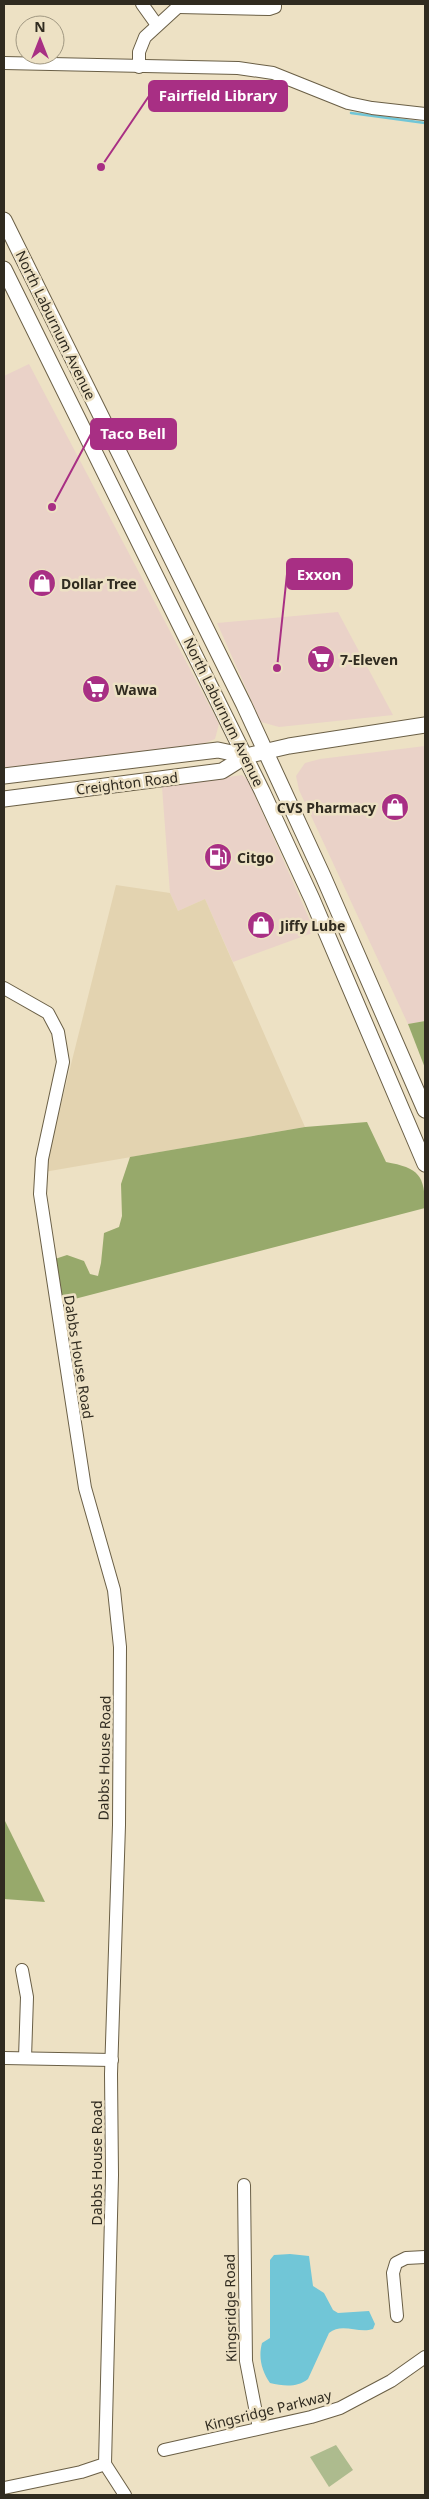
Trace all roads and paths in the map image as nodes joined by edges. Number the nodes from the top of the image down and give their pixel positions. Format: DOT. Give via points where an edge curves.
graph roads {
  1 [pos="142,4"];
  2 [pos="275,4"];
  3 [pos="180,5"];
  4 [pos="157,26"];
  5 [pos="4,63"];
  6 [pos="139,67"];
  7 [pos="425,114"];
  8 [pos="4,220"];
  9 [pos="4,268"];
  10 [pos="425,726"];
  11 [pos="266,752"];
  12 [pos="246,756"];
  13 [pos="4,776"];
  14 [pos="4,799"];
  15 [pos="4,988"];
  16 [pos="425,1110"];
  17 [pos="425,1164"];
  18 [pos="22,1970"];
  19 [pos="4,2058"];
  20 [pos="25,2058"];
  21 [pos="112,2060"];
  22 [pos="244,2185"];
  23 [pos="425,2257"];
  24 [pos="397,2316"];
  25 [pos="425,2357"];
  26 [pos="259,2428"];
  27 [pos="164,2450"];
  28 [pos="105,2464"];
  29 [pos="4,2488"];
  30 [pos="125,2495"];
  1 -- 4 [label="street"];
  2 -- 3 [label="street" via="269,9"];
  3 -- 4 [label="street"];
  4 -- 6 [label="street" via="145,37"];
  5 -- 6 [label="street"];
  6 -- 7 [label="street" via="238,68 273,73 348,103"];
  8 -- 11 [label="main road, North Laburnum Avenue"];
  9 -- 12 [label="main road, North Laburnum Avenue"];
  10 -- 11 [label="main road, Creighton Road"];
  11 -- 12 [label="main road, Creighton Road"];
  11 -- 16 [label="main road, North Laburnum Avenue"];
  12 -- 13 [label="main road, Creighton Road" via="218,750"];
  12 -- 14 [label="main road, Creighton Road" via="222,771"];
  12 -- 17 [label="main road, North Laburnum Avenue" via="312,899"];
  15 -- 21 [label="street, Dabbs House Road" via="48,1013 58,1032 63,1062 42,1159 40,1194 85,1488 118,1614 120,1738"];
  18 -- 20 [label="street" via="27,1997"];
  19 -- 20 [label="street"];
  20 -- 21 [label="street"];
  21 -- 28 [label="street, Dabbs House Road"];
  22 -- 26 [label="street, Kingsridge Road" via="246,2361"];
  23 -- 24 [label="street" via="406,2258 396,2264 393,2273"];
  25 -- 26 [label="street, Kingsridge Parkway" via="391,2381 340,2408"];
  26 -- 27 [label="street, Kingsridge Parkway"];
  28 -- 29 [label="street"];
  28 -- 30 [label="street"];
}
